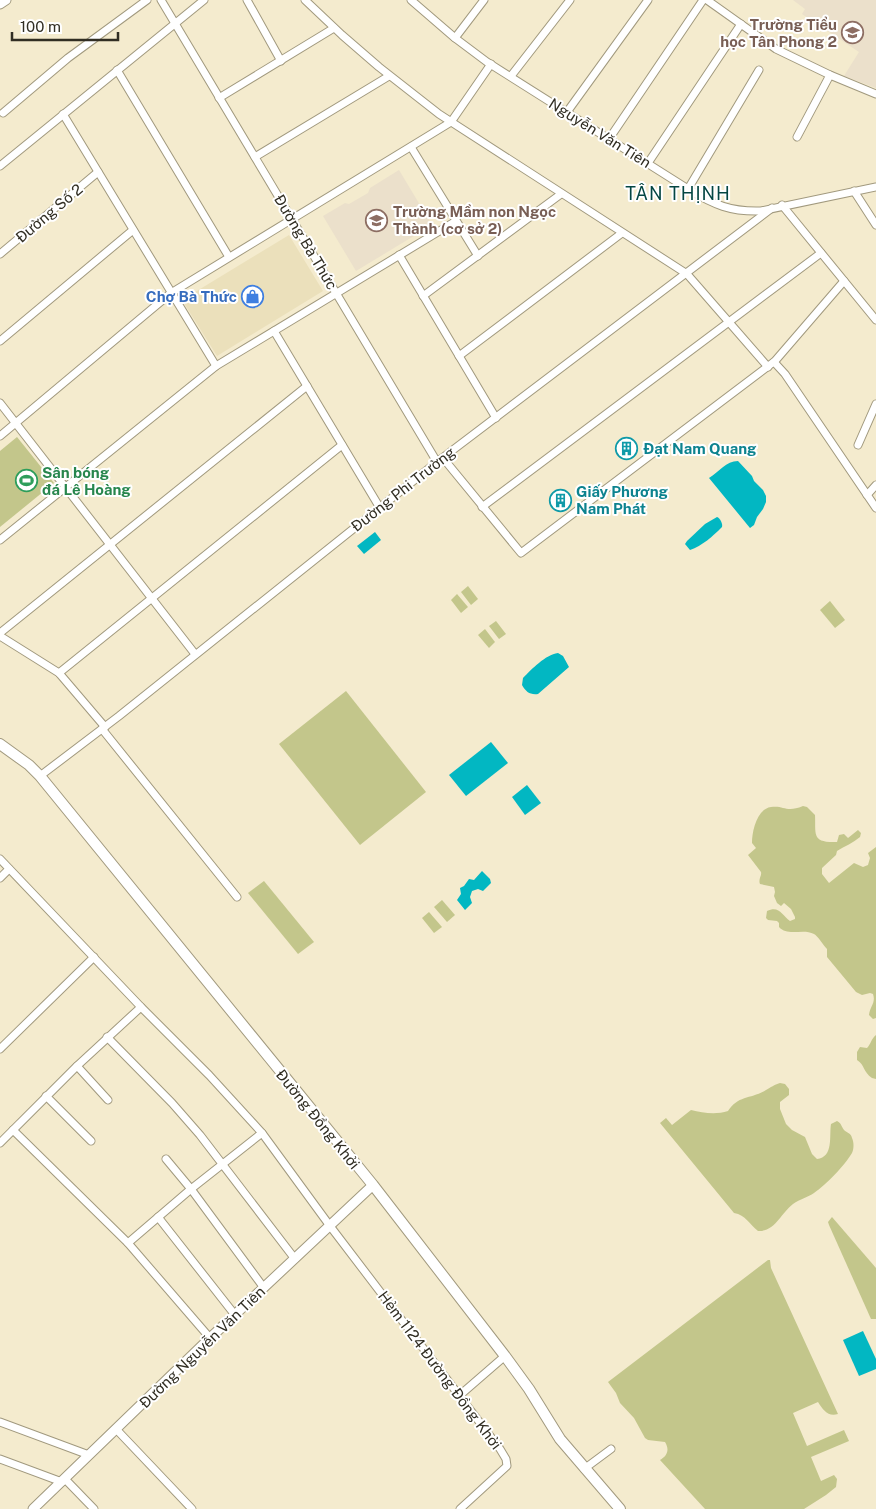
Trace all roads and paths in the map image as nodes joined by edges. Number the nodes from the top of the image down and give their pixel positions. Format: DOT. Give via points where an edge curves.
graph roads {
  1 [pos="6,0"];
  2 [pos="147,0"];
  3 [pos="161,0"];
  4 [pos="204,0"];
  5 [pos="248,0"];
  6 [pos="305,0"];
  7 [pos="411,0"];
  8 [pos="484,0"];
  9 [pos="570,0"];
  10 [pos="648,0"];
  11 [pos="705,0"];
  12 [pos="0,4"];
  13 [pos="175,23"];
  14 [pos="741,24"];
  15 [pos="334,28"];
  16 [pos="455,38"];
  17 [pos="281,61"];
  18 [pos="491,64"];
  19 [pos="117,70"];
  20 [pos="759,70"];
  21 [pos="830,75"];
  22 [pos="389,76"];
  23 [pos="511,76"];
  24 [pos="876,94"];
  25 [pos="219,98"];
  26 [pos="567,112"];
  27 [pos="3,113"];
  28 [pos="63,114"];
  29 [pos="451,122"];
  30 [pos="798,137"];
  31 [pos="609,139"];
  32 [pos="411,147"];
  33 [pos="255,157"];
  34 [pos="648,163"];
  35 [pos="0,166"];
  36 [pos="98,172"];
  37 [pos="876,187"];
  38 [pos="688,189"];
  39 [pos="854,191"];
  40 [pos="561,194"];
  41 [pos="782,205"];
  42 [pos="772,208"];
  43 [pos="292,219"];
  44 [pos="456,221"];
  45 [pos="876,225"];
  46 [pos="133,230"];
  47 [pos="622,233"];
  48 [pos="821,253"];
  49 [pos="0,254"];
  50 [pos="399,255"];
  51 [pos="478,256"];
  52 [pos="229,257"];
  53 [pos="687,274"];
  54 [pos="844,281"];
  55 [pos="171,293"];
  56 [pos="336,293"];
  57 [pos="423,296"];
  58 [pos="876,320"];
  59 [pos="728,322"];
  60 [pos="274,331"];
  61 [pos="0,341"];
  62 [pos="459,356"];
  63 [pos="774,362"];
  64 [pos="216,366"];
  65 [pos="768,367"];
  66 [pos="307,386"];
  67 [pos="0,403"];
  68 [pos="876,404"];
  69 [pos="496,418"];
  70 [pos="16,422"];
  71 [pos="0,436"];
  72 [pos="342,445"];
  73 [pos="858,445"];
  74 [pos="440,460"];
  75 [pos="876,485"];
  76 [pos="66,487"];
  77 [pos="867,495"];
  78 [pos="482,506"];
  79 [pos="380,508"];
  80 [pos="876,508"];
  81 [pos="0,540"];
  82 [pos="110,544"];
  83 [pos="152,598"];
  84 [pos="0,634"];
  85 [pos="195,654"];
  86 [pos="60,673"];
  87 [pos="103,728"];
  88 [pos="0,744"];
  89 [pos="40,776"];
  90 [pos="0,859"];
  91 [pos="9,869"];
  92 [pos="0,878"];
  93 [pos="237,897"];
  94 [pos="94,957"];
  95 [pos="141,1006"];
  96 [pos="107,1037"];
  97 [pos="0,1049"];
  98 [pos="78,1066"];
  99 [pos="46,1096"];
  100 [pos="108,1100"];
  101 [pos="13,1130"];
  102 [pos="262,1133"];
  103 [pos="91,1141"];
  104 [pos="0,1143"];
  105 [pos="166,1159"];
  106 [pos="222,1164"];
  107 [pos="373,1186"];
  108 [pos="191,1189"];
  109 [pos="158,1217"];
  110 [pos="330,1226"];
  111 [pos="128,1243"];
  112 [pos="295,1258"];
  113 [pos="264,1288"];
  114 [pos="235,1315"];
  115 [pos="210,1338"];
  116 [pos="505,1356"];
  117 [pos="460,1395"];
  118 [pos="0,1422"];
  119 [pos="116,1429"];
  120 [pos="611,1449"];
  121 [pos="89,1455"];
  122 [pos="0,1459"];
  123 [pos="584,1469"];
  124 [pos="63,1480"];
  125 [pos="37,1508"];
  126 [pos="94,1509"];
  127 [pos="192,1509"];
  128 [pos="460,1509"];
  129 [pos="620,1509"];
  1 -- 12 [label="street"];
  2 -- 27 [label="street" via="68,58"];
  3 -- 13 [label="street, Đường Bà Thức"];
  4 -- 13 [label="street"];
  5 -- 17 [label="street"];
  6 -- 15 [label="street"];
  7 -- 16 [label="street, Nguyễn Văn Tiên"];
  8 -- 16 [label="street"];
  9 -- 23 [label="street"];
  10 -- 26 [label="street"];
  11 -- 14 [label="street"];
  11 -- 31 [label="street"];
  13 -- 19 [label="street"];
  13 -- 25 [label="street, Đường Bà Thức"];
  14 -- 21 [label="street" via="776,49"];
  14 -- 34 [label="street"];
  15 -- 17 [label="street"];
  15 -- 22 [label="street"];
  16 -- 18 [label="street, Nguyễn Văn Tiên"];
  17 -- 25 [label="street"];
  18 -- 23 [label="street, Nguyễn Văn Tiên"];
  18 -- 29 [label="street"];
  19 -- 28 [label="street"];
  19 -- 52 [label="street"];
  20 -- 38 [label="street"];
  21 -- 24 [label="street"];
  21 -- 30 [label="street"];
  22 -- 29 [label="street"];
  22 -- 33 [label="street"];
  23 -- 26 [label="street, Nguyễn Văn Tiên"];
  25 -- 33 [label="street, Đường Bà Thức"];
  26 -- 31 [label="street, Nguyễn Văn Tiên"];
  28 -- 35 [label="street"];
  28 -- 36 [label="street"];
  29 -- 32 [label="street"];
  29 -- 40 [label="street"];
  31 -- 34 [label="street, Nguyễn Văn Tiên"];
  32 -- 43 [label="street"];
  32 -- 44 [label="street"];
  33 -- 43 [label="street, Đường Bà Thức"];
  34 -- 38 [label="street, Nguyễn Văn Tiên"];
  36 -- 46 [label="street"];
  36 -- 49 [label="street, Đường Số 2"];
  37 -- 39 [label="street, Nguyễn Văn Tiên"];
  38 -- 42 [label="street, Nguyễn Văn Tiên" via="709,201 743,212"];
  39 -- 41 [label="street, Nguyễn Văn Tiên"];
  39 -- 45 [label="street"];
  40 -- 47 [label="street"];
  40 -- 51 [label="street"];
  41 -- 42 [label="street, Nguyễn Văn Tiên"];
  41 -- 48 [label="street"];
  42 -- 53 [label="street, Đường Phi Trường"];
  43 -- 52 [label="street"];
  43 -- 56 [label="street, Đường Bà Thức"];
  44 -- 50 [label="street"];
  44 -- 51 [label="street"];
  46 -- 55 [label="street"];
  46 -- 61 [label="street"];
  47 -- 53 [label="street"];
  47 -- 62 [label="street"];
  48 -- 54 [label="street"];
  48 -- 59 [label="street"];
  50 -- 56 [label="street"];
  50 -- 57 [label="street"];
  51 -- 57 [label="street"];
  52 -- 55 [label="street"];
  53 -- 59 [label="street"];
  53 -- 69 [label="street, Đường Phi Trường"];
  54 -- 58 [label="street"];
  54 -- 63 [label="street"];
  55 -- 64 [label="street"];
  55 -- 70 [label="street"];
  56 -- 60 [label="street"];
  56 -- 74 [label="street, Đường Bà Thức"];
  57 -- 62 [label="street"];
  59 -- 65 [label="street"];
  59 -- 78 [label="street"];
  60 -- 64 [label="street"];
  60 -- 66 [label="street"];
  62 -- 69 [label="street"];
  63 -- 65 [label="street"];
  63 -- 77 [label="street"];
  64 -- 76 [label="street"];
  65 -- 78 [label="street, Đường Bà Thức" via="521,553"];
  66 -- 72 [label="street"];
  66 -- 82 [label="street"];
  67 -- 70 [label="street"];
  68 -- 73 [label="street"];
  69 -- 74 [label="street, Đường Phi Trường"];
  70 -- 71 [label="street"];
  70 -- 76 [label="street"];
  72 -- 79 [label="street"];
  72 -- 83 [label="street"];
  74 -- 78 [label="street, Đường Bà Thức"];
  74 -- 79 [label="street, Đường Phi Trường"];
  75 -- 77 [label="street"];
  76 -- 81 [label="street"];
  76 -- 82 [label="street"];
  77 -- 80 [label="street"];
  79 -- 85 [label="street, Đường Phi Trường"];
  82 -- 83 [label="street"];
  82 -- 84 [label="street"];
  83 -- 85 [label="street"];
  83 -- 86 [label="street"];
  84 -- 86 [label="street"];
  85 -- 87 [label="street, Đường Phi Trường"];
  86 -- 87 [label="street"];
  87 -- 89 [label="street, Đường Phi Trường"];
  87 -- 93 [label="street"];
  88 -- 89 [label="main road, Đường Đồng Khởi"];
  89 -- 107 [label="main road, Đường Đồng Khởi"];
  90 -- 91 [label="street"];
  91 -- 92 [label="street"];
  91 -- 94 [label="street"];
  94 -- 95 [label="street"];
  94 -- 97 [label="street"];
  95 -- 96 [label="street"];
  95 -- 102 [label="street, Hẻm 1124 Đường Đồng Khởi"];
  96 -- 98 [label="street"];
  96 -- 106 [label="street" via="172,1103"];
  98 -- 99 [label="street"];
  98 -- 100 [label="street"];
  99 -- 101 [label="street"];
  99 -- 103 [label="street"];
  101 -- 104 [label="street"];
  101 -- 111 [label="street"];
  102 -- 106 [label="street"];
  102 -- 110 [label="street, Hẻm 1124 Đường Đồng Khởi"];
  105 -- 108 [label="street"];
  106 -- 108 [label="street"];
  106 -- 112 [label="street"];
  107 -- 110 [label="street, Đường Nguyễn Văn Tiên"];
  107 -- 116 [label="main road, Đường Đồng Khởi"];
  108 -- 109 [label="street"];
  108 -- 113 [label="street"];
  109 -- 111 [label="street"];
  109 -- 114 [label="street"];
  110 -- 112 [label="street, Đường Nguyễn Văn Tiên"];
  110 -- 117 [label="street, Hẻm 1124 Đường Đồng Khởi"];
  111 -- 115 [label="street"];
  112 -- 113 [label="street, Đường Nguyễn Văn Tiên"];
  113 -- 114 [label="street, Đường Nguyễn Văn Tiên"];
  114 -- 115 [label="street, Đường Nguyễn Văn Tiên"];
  115 -- 119 [label="street, Đường Nguyễn Văn Tiên"];
  116 -- 117 [label="street"];
  116 -- 123 [label="main road, Đường Đồng Khởi"];
  117 -- 128 [label="street, Hẻm 1124 Đường Đồng Khởi" via="500,1449 507,1466"];
  118 -- 121 [label="street"];
  119 -- 121 [label="street, Đường Nguyễn Văn Tiên"];
  119 -- 127 [label="street"];
  120 -- 123 [label="street"];
  121 -- 124 [label="street, Đường Nguyễn Văn Tiên"];
  122 -- 124 [label="street"];
  123 -- 129 [label="main road, Đường Đồng Khởi"];
  124 -- 125 [label="street, Đường Nguyễn Văn Tiên"];
  124 -- 126 [label="street"];
}
